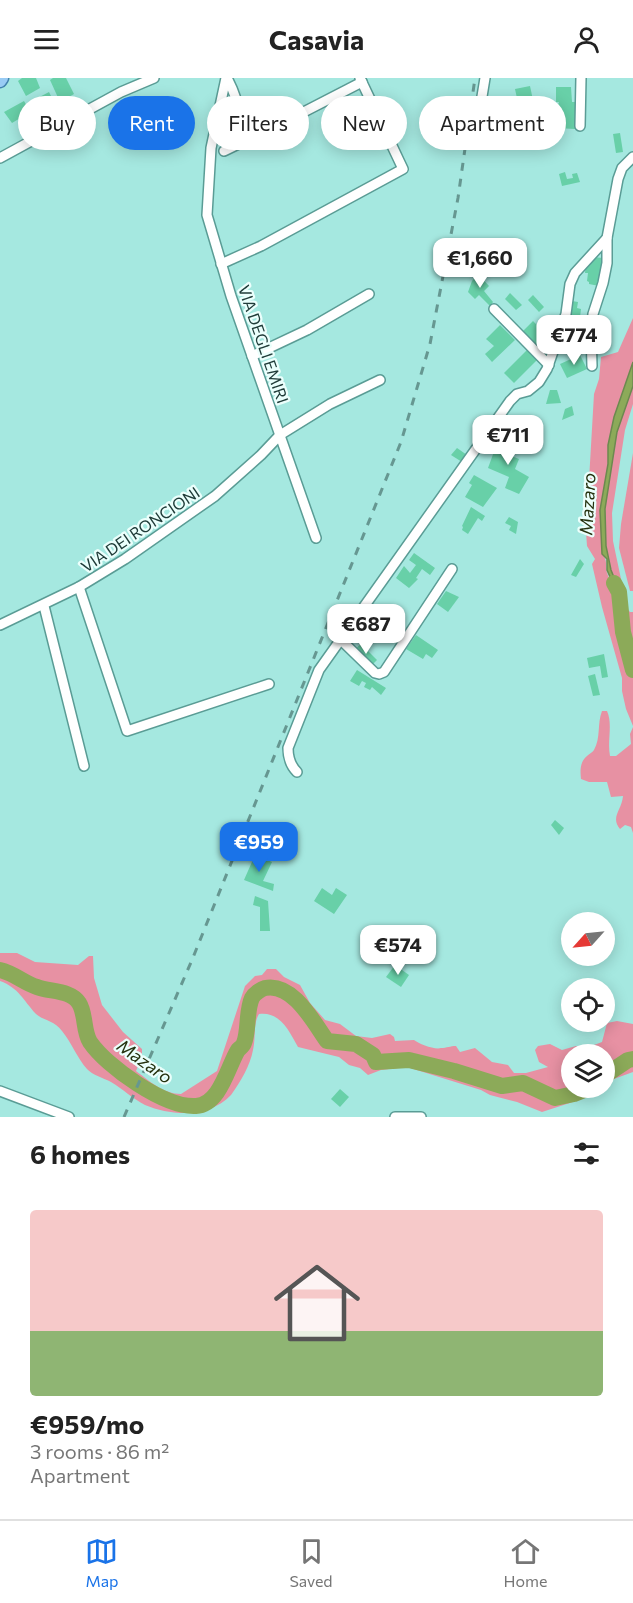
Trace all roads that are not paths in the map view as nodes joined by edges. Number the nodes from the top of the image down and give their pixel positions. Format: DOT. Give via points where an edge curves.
graph roads {
  1 [pos="154,78"];
  2 [pos="227,78"];
  3 [pos="485,78"];
  4 [pos="581,78"];
  5 [pos="361,80"];
  6 [pos="482,96"];
  7 [pos="580,126"];
  8 [pos="224,151"];
  9 [pos="211,156"];
  10 [pos="633,156"];
  11 [pos="0,158"];
  12 [pos="607,238"];
  13 [pos="221,264"];
  14 [pos="369,294"];
  15 [pos="494,309"];
  16 [pos="252,356"];
  17 [pos="549,364"];
  18 [pos="592,366"];
  19 [pos="380,380"];
  20 [pos="280,435"];
  21 [pos="316,538"];
  22 [pos="452,568"];
  23 [pos="79,587"];
  24 [pos="44,606"];
  25 [pos="0,625"];
  26 [pos="341,640"];
  27 [pos="268,684"];
  28 [pos="84,766"];
  29 [pos="297,772"];
  30 [pos="0,1091"];
  31 [pos="69,1117"];
  32 [pos="395,1117"];
  33 [pos="421,1117"];
  1 -- 11 [label="street"];
  2 -- 8 [label="street, VIA DEGLI EMIRI" via="239,113 232,142"];
  2 -- 9 [label="street, VIA DEGLI EMIRI"];
  3 -- 6 [label="street"];
  4 -- 7 [label="street"];
  5 -- 8 [label="street"];
  5 -- 13 [label="street" via="403,169"];
  8 -- 9 [label="street"];
  9 -- 13 [label="street, VIA DEGLI EMIRI" via="207,215"];
  10 -- 12 [label="street" via="618,179"];
  12 -- 17 [label="street" via="575,273"];
  12 -- 18 [label="street" via="607,263 593,314"];
  13 -- 16 [label="street, VIA DEGLI EMIRI"];
  14 -- 16 [label="street"];
  15 -- 17 [label="street"];
  16 -- 20 [label="street, VIA DEGLI EMIRI"];
  17 -- 26 [label="street" via="539,382 510,401"];
  19 -- 20 [label="street, VIA DEI RONCIONI" via="330,404"];
  20 -- 21 [label="street, VIA DEGLI EMIRI"];
  20 -- 23 [label="street, VIA DEI RONCIONI" via="215,496 125,560"];
  22 -- 26 [label="street" via="384,672 375,673"];
  23 -- 24 [label="street, VIA DEI RONCIONI"];
  23 -- 27 [label="street" via="127,731"];
  24 -- 25 [label="street, VIA DEI RONCIONI"];
  24 -- 28 [label="street"];
  26 -- 29 [label="street" via="319,670 288,748 291,766"];
  30 -- 31 [label="street"];
  32 -- 33 [label="street"];
}
